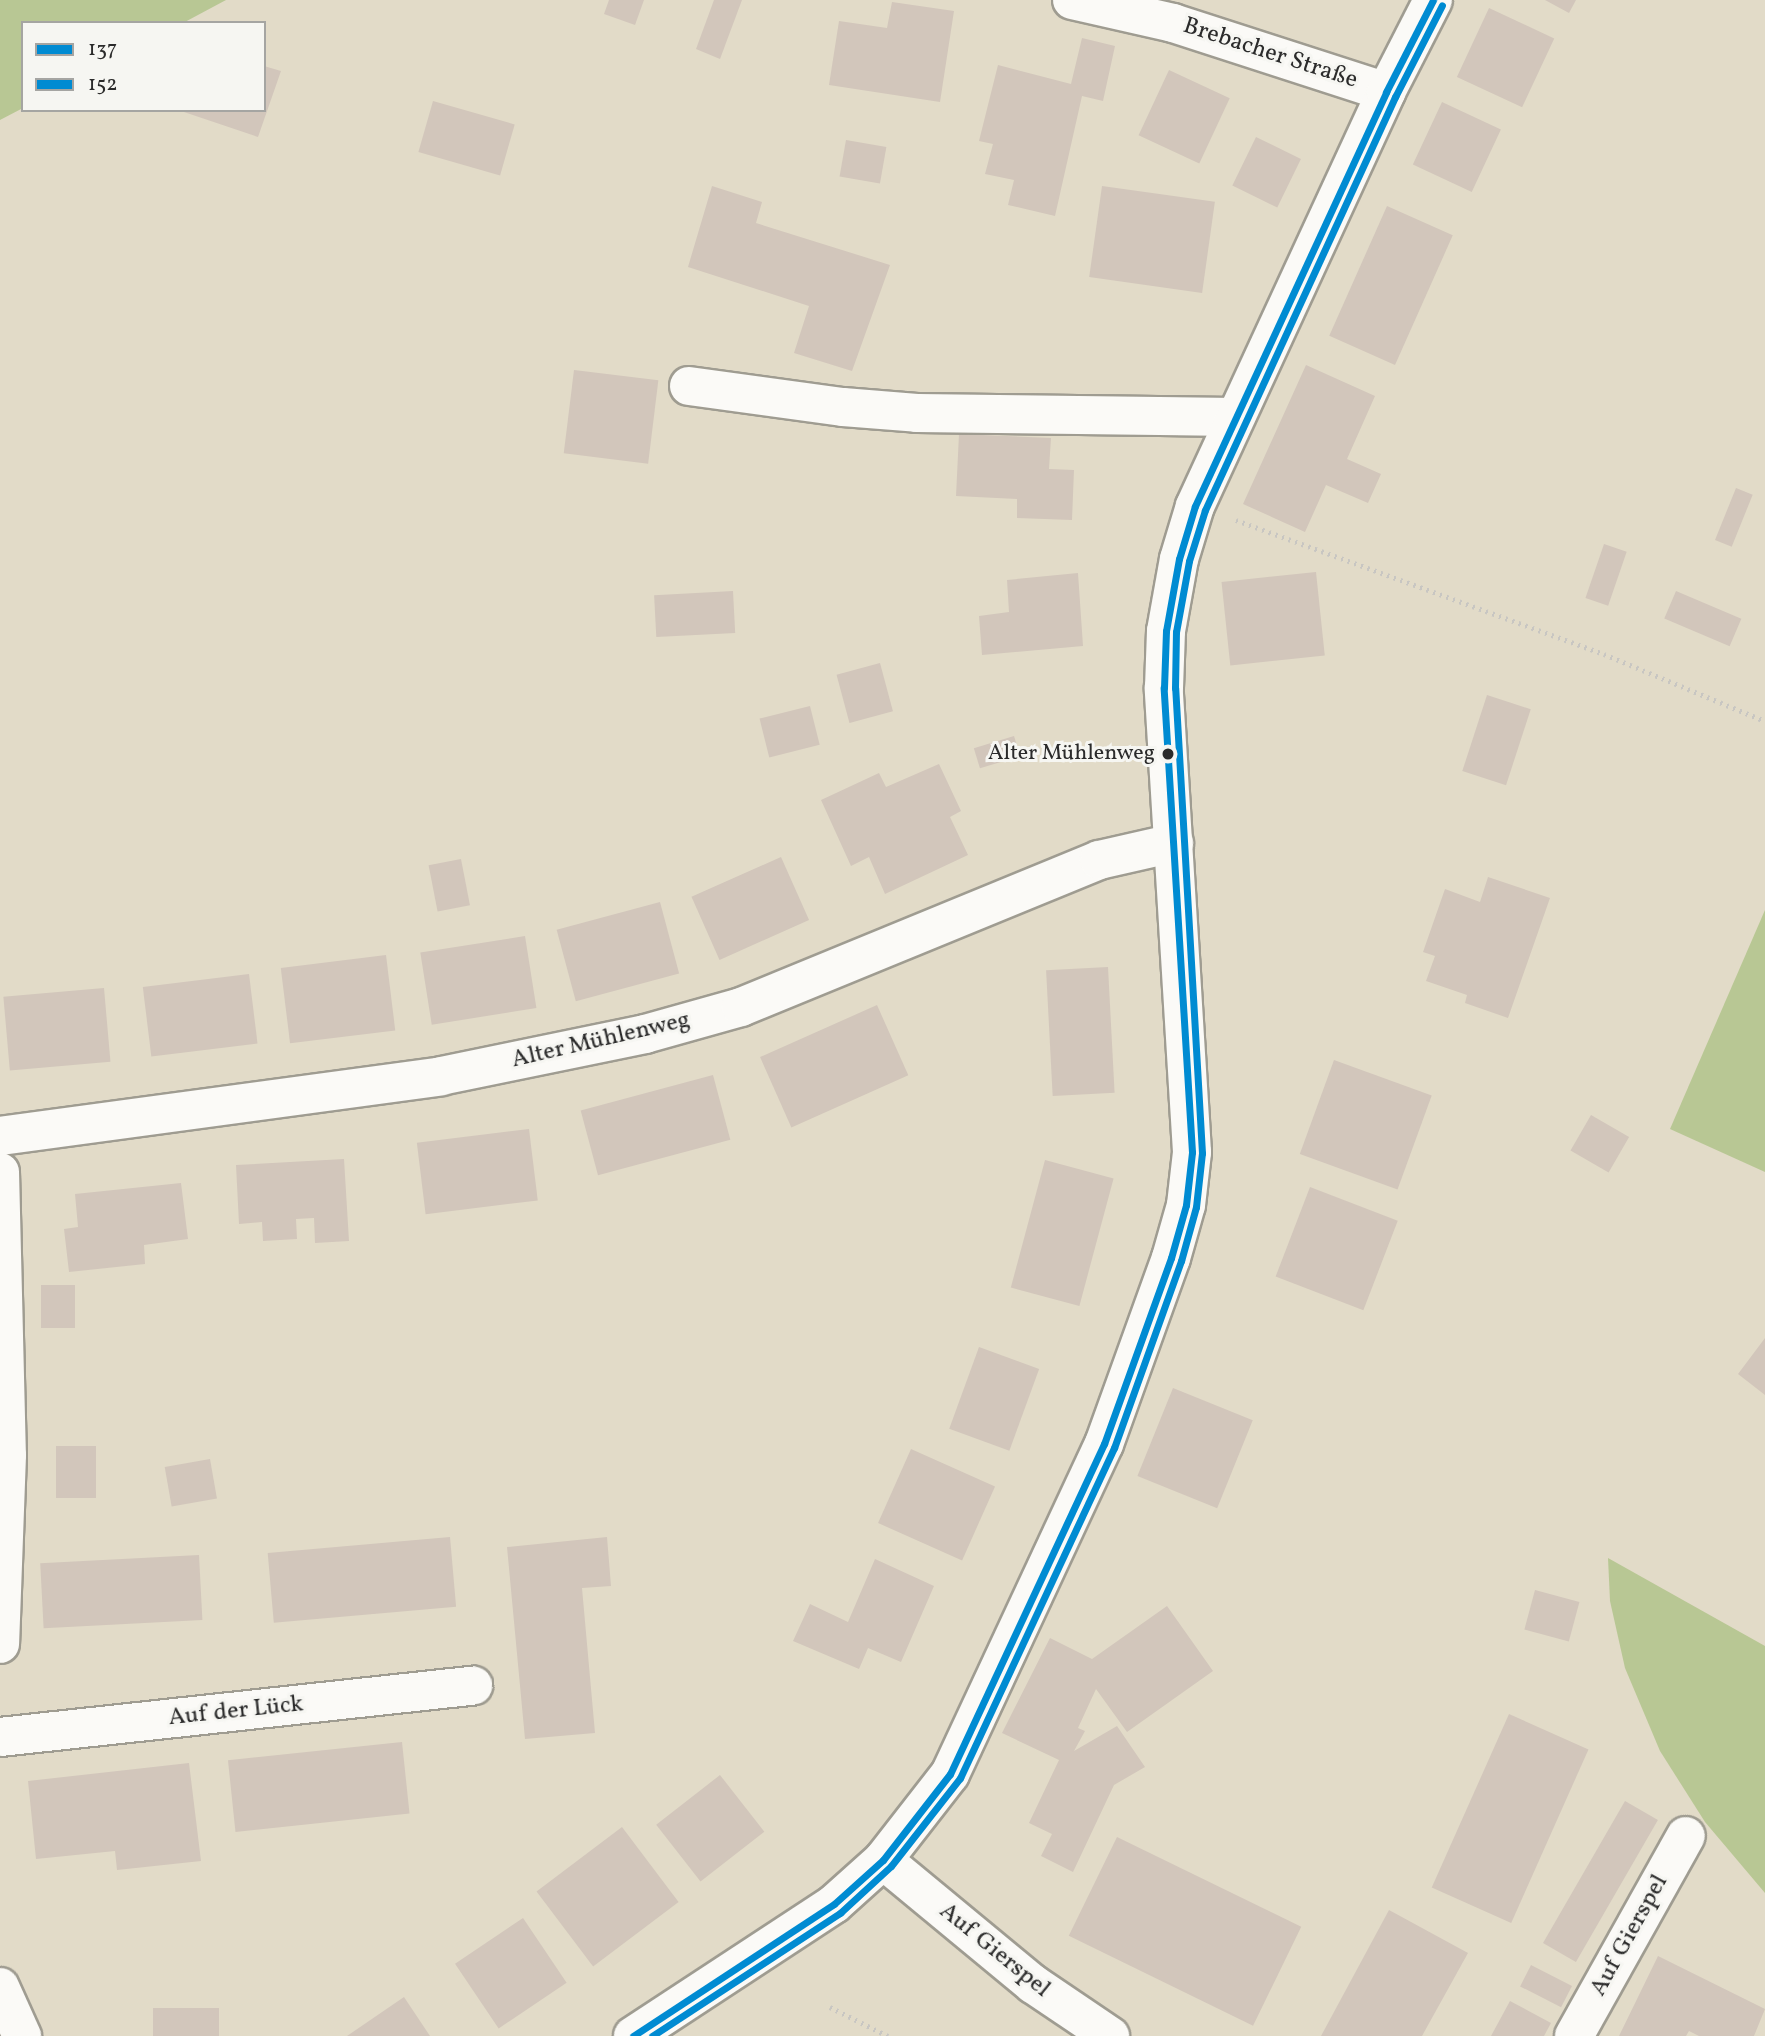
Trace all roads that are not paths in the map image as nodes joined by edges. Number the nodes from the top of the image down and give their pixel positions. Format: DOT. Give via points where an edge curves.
graph roads {
  1 [pos="1072,0"];
  2 [pos="1433,0"];
  3 [pos="1386,92"];
  4 [pos="689,386"];
  5 [pos="1235,418"];
  6 [pos="1174,842"];
  7 [pos="0,1136"];
  8 [pos="0,1172"];
  9 [pos="0,1644"];
  10 [pos="473,1686"];
  11 [pos="0,1737"];
  12 [pos="1686,1836"];
  13 [pos="883,1860"];
  14 [pos="0,1987"];
  15 [pos="22,2036"];
  16 [pos="633,2036"];
  17 [pos="1110,2036"];
  18 [pos="1574,2036"];
  1 -- 3 [label="street, Brebacher Straße" via="1172,23"];
  2 -- 3 [label="street, Brebacher Straße"];
  3 -- 5 [label="street, Brebacher Straße"];
  4 -- 5 [label="street" via="917,413"];
  5 -- 6 [label="street, Brebacher Straße" via="1195,506 1179,559 1166,631 1164,688"];
  6 -- 7 [label="street, Alter Mühlenweg" via="1100,860 741,1007 645,1034 441,1076"];
  6 -- 13 [label="street, Brebacher Straße" via="1192,1152 1186,1205 1171,1258 1098,1457 950,1774"];
  8 -- 9 [label="street" via="7,1455"];
  10 -- 11 [label="street, Auf der Lück"];
  12 -- 18 [label="street, Auf Gierspel"];
  13 -- 16 [label="street, Brebacher Straße" via="834,1904"];
  13 -- 17 [label="street, Auf Gierspel" via="1032,1984"];
  14 -- 15 [label="street"];
}
